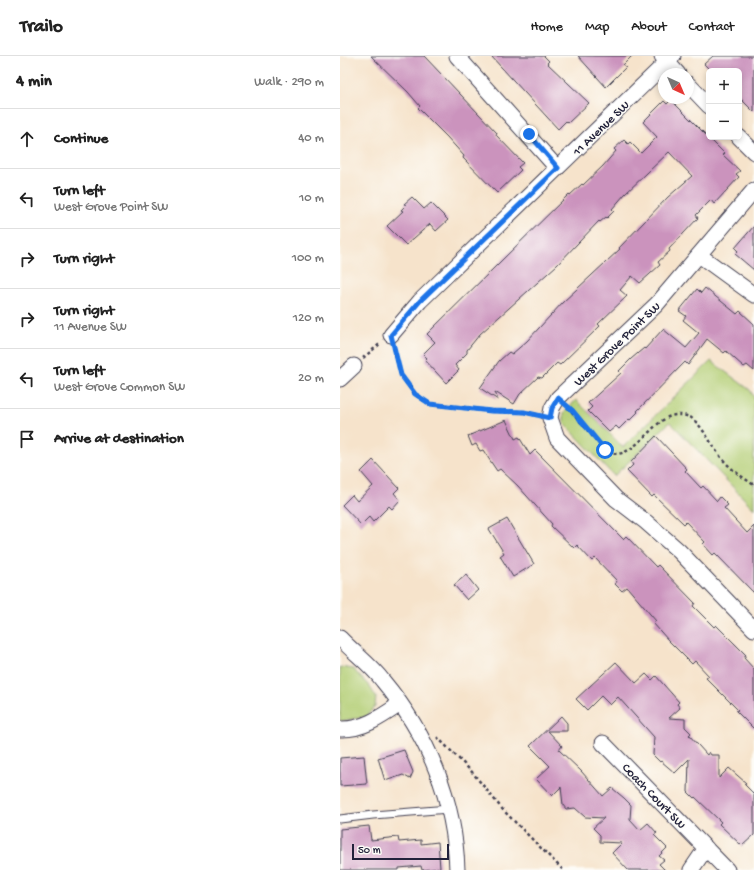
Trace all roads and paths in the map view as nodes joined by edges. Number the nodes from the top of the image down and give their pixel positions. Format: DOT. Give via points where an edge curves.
graph roads {
  1 [pos="457,56"];
  2 [pos="667,58"];
  3 [pos="674,68"];
  4 [pos="694,90"];
  5 [pos="707,104"];
  6 [pos="742,139"];
  7 [pos="754,152"];
  8 [pos="558,168"];
  9 [pos="754,190"];
  10 [pos="699,255"];
  11 [pos="754,295"];
  12 [pos="391,335"];
  13 [pos="354,366"];
  14 [pos="340,379"];
  15 [pos="558,398"];
  16 [pos="550,418"];
  17 [pos="754,484"];
  18 [pos="754,629"];
  19 [pos="342,643"];
  20 [pos="400,704"];
  21 [pos="340,729"];
  22 [pos="436,735"];
  23 [pos="603,743"];
  24 [pos="449,809"];
  25 [pos="340,819"];
  26 [pos="706,848"];
  27 [pos="457,870"];
  28 [pos="563,870"];
  29 [pos="691,870"];
  30 [pos="728,870"];
  1 -- 8 [label="street"];
  2 -- 3 [label="street"];
  2 -- 8 [label="street, 11 Avenue SW"];
  4 -- 5 [label="street"];
  6 -- 7 [label="street"];
  8 -- 12 [label="street, 11 Avenue SW" via="420,301"];
  9 -- 10 [label="street, West Grove Point SW"];
  10 -- 11 [label="street"];
  10 -- 15 [label="street, West Grove Point SW" via="657,304"];
  12 -- 13 [label="path"];
  12 -- 16 [label="path" via="401,375 415,394 430,404 524,412"];
  13 -- 14 [label="street"];
  15 -- 16 [label="street, West Grove Point SW"];
  15 -- 17 [label="path" via="573,411 610,454 626,452 672,415 690,417 721,457 738,474"];
  16 -- 18 [label="street" via="557,438 616,499 679,551"];
  19 -- 20 [label="street" via="383,680"];
  20 -- 21 [label="street" via="372,722 351,730"];
  20 -- 24 [label="street" via="430,751"];
  22 -- 28 [label="path" via="472,772 503,810"];
  23 -- 26 [label="street, Coach Court SW"];
  24 -- 25 [label="lane"];
  24 -- 27 [label="street" via="456,846"];
  26 -- 29 [label="street"];
  26 -- 30 [label="street, Coach Court SW"];
}
